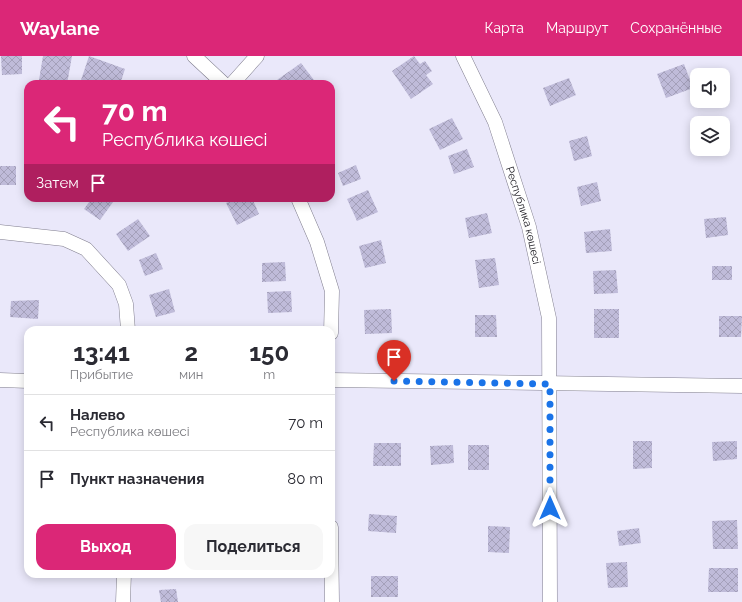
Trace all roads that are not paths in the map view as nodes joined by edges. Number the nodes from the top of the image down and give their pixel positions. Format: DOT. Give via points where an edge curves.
graph roads {
  1 [pos="194,56"];
  2 [pos="257,56"];
  3 [pos="463,56"];
  4 [pos="220,80"];
  5 [pos="236,80"];
  6 [pos="300,202"];
  7 [pos="0,232"];
  8 [pos="128,326"];
  9 [pos="331,326"];
  10 [pos="0,380"];
  11 [pos="335,380"];
  12 [pos="24,381"];
  13 [pos="550,384"];
  14 [pos="742,386"];
  15 [pos="124,578"];
  16 [pos="332,578"];
  17 [pos="123,602"];
  18 [pos="332,602"];
  19 [pos="550,602"];
  1 -- 4 [label="street"];
  2 -- 5 [label="street"];
  3 -- 13 [label="street, Республика көшесі" via="495,122 530,227 549,318"];
  6 -- 9 [label="street" via="317,242 332,290"];
  7 -- 8 [label="street" via="64,239 86,249 119,285 126,304"];
  10 -- 12 [label="street"];
  11 -- 13 [label="street"];
  13 -- 14 [label="street"];
  13 -- 19 [label="street, Республика көшесі"];
  15 -- 17 [label="street"];
  16 -- 18 [label="street"];
}
